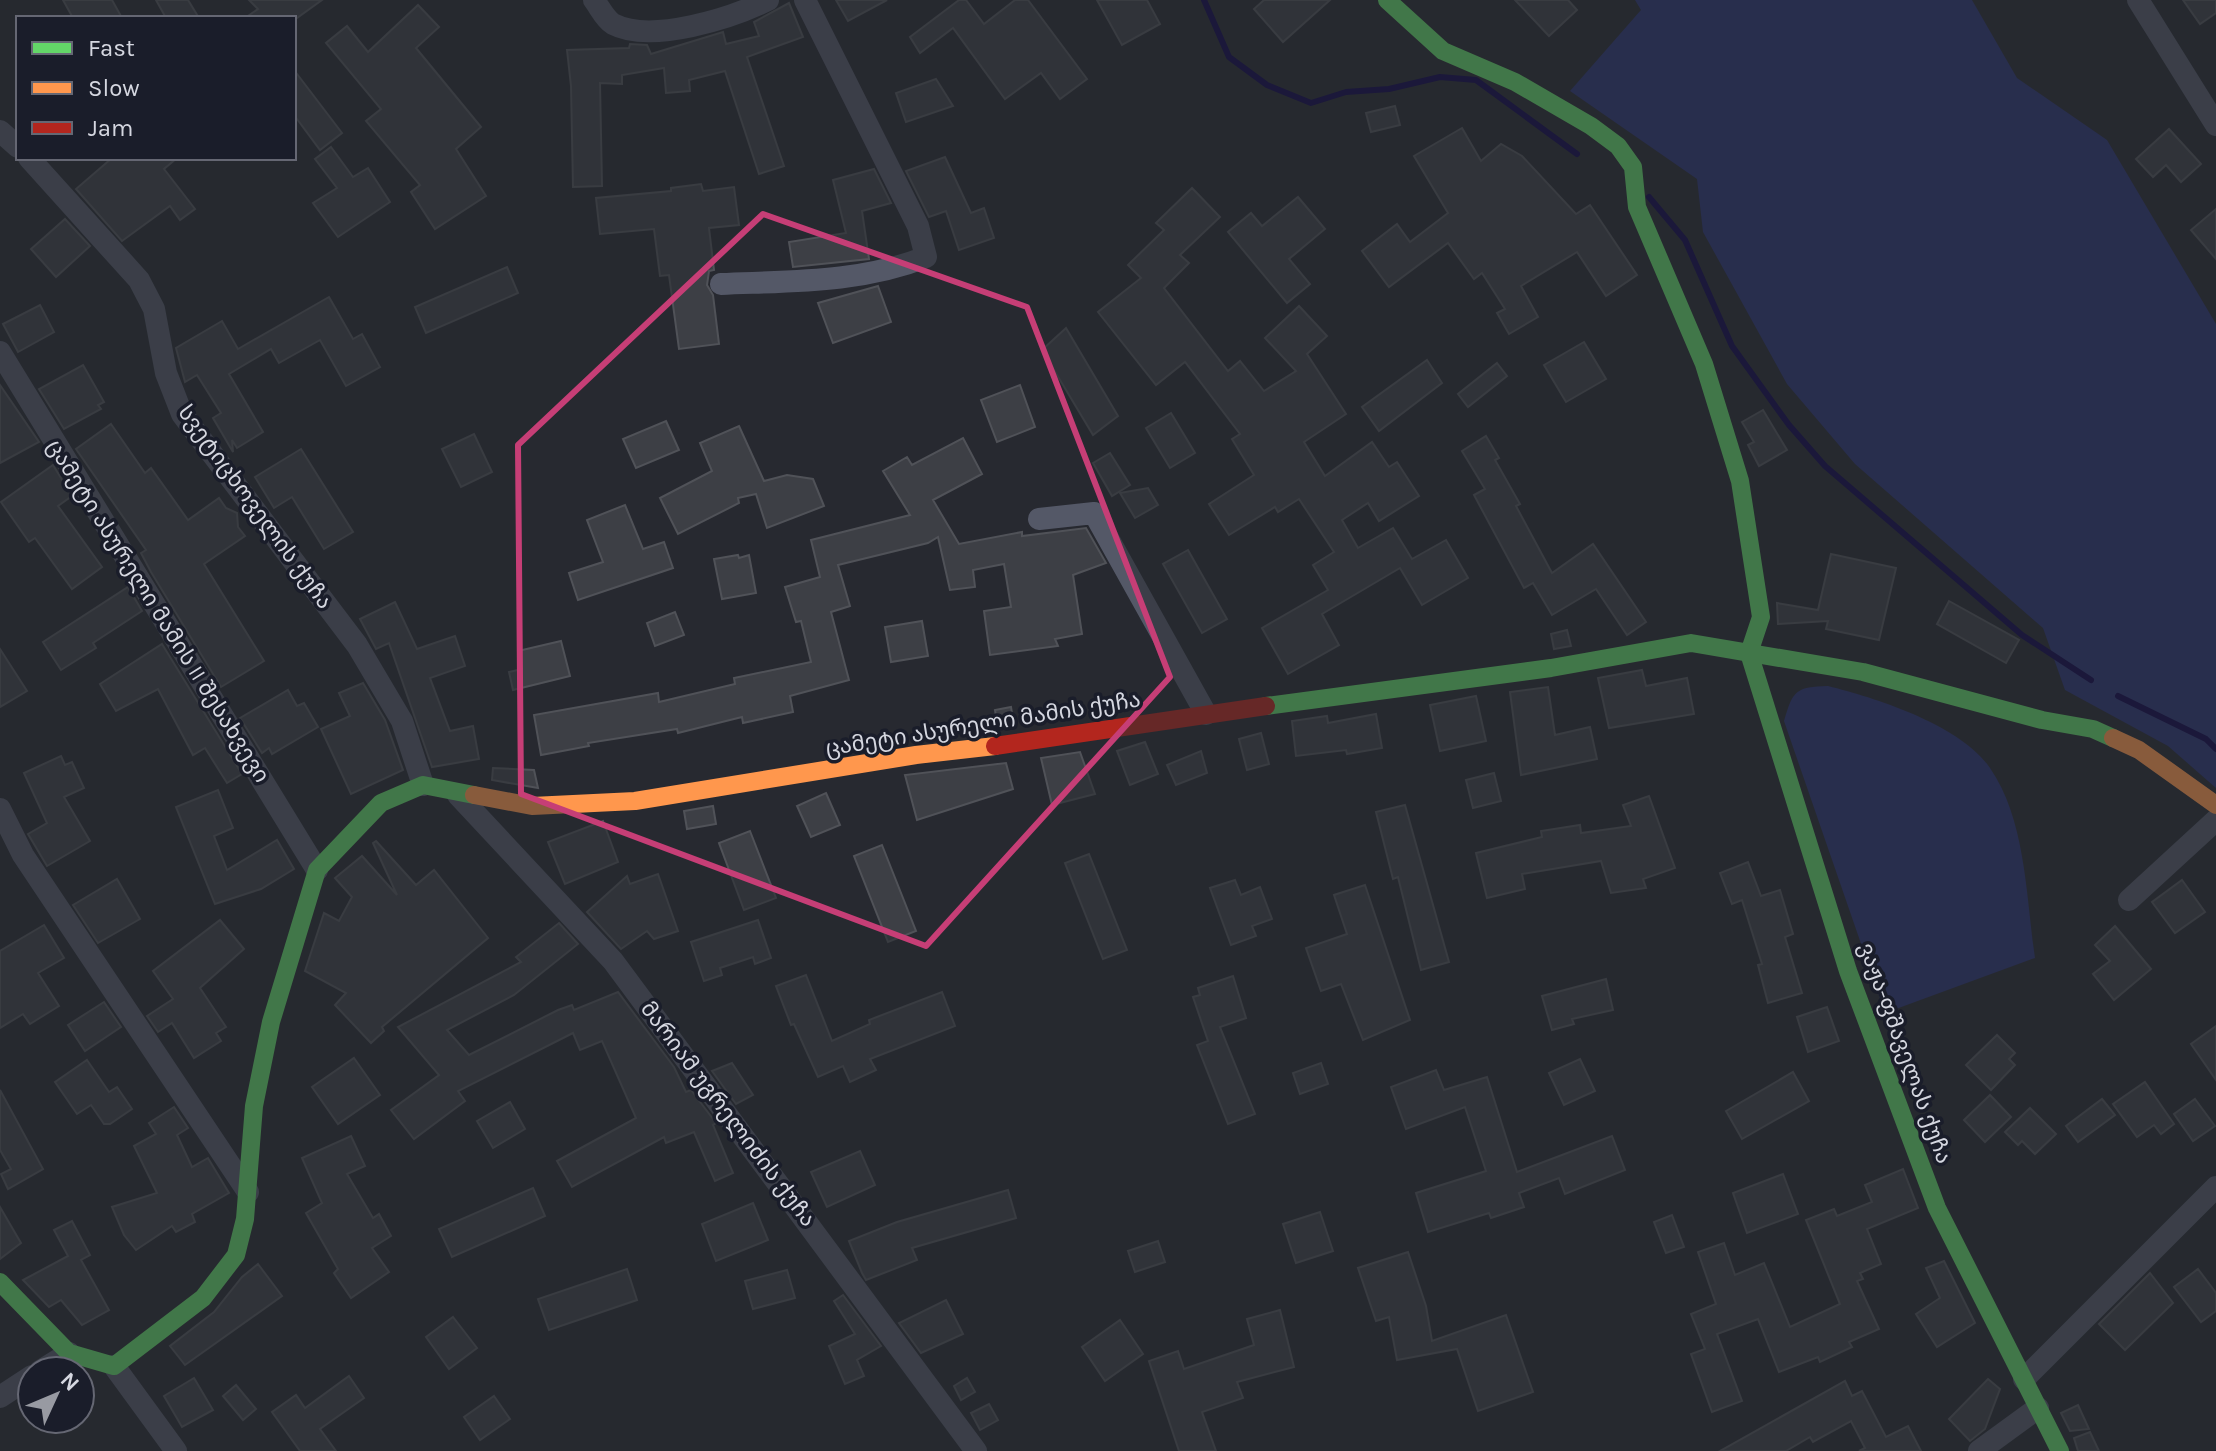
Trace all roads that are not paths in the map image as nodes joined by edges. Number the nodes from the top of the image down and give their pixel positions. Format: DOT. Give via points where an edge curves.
graph roads {
  1 [pos="594,0"];
  2 [pos="768,0"];
  3 [pos="805,0"];
  4 [pos="1387,0"];
  5 [pos="2138,0"];
  6 [pos="2216,125"];
  7 [pos="0,131"];
  8 [pos="16,145"];
  9 [pos="31,160"];
  10 [pos="721,284"];
  11 [pos="0,352"];
  12 [pos="1039,519"];
  13 [pos="1749,653"];
  14 [pos="1206,714"];
  15 [pos="423,785"];
  16 [pos="458,795"];
  17 [pos="2216,805"];
  18 [pos="0,809"];
  19 [pos="2216,820"];
  20 [pos="317,870"];
  21 [pos="2129,900"];
  22 [pos="2216,1187"];
  23 [pos="248,1192"];
  24 [pos="0,1282"];
  25 [pos="69,1353"];
  26 [pos="66,1355"];
  27 [pos="114,1366"];
  28 [pos="2024,1379"];
  29 [pos="2038,1408"];
  30 [pos="176,1451"];
  31 [pos="976,1451"];
  32 [pos="1979,1451"];
  33 [pos="2060,1451"];
  1 -- 2 [label="street" via="610,22 633,32 685,28"];
  3 -- 10 [label="street" via="918,226 926,257 894,270 842,279"];
  4 -- 13 [label="street" via="1443,51 1515,82 1591,126 1618,146 1633,167 1637,207 1698,349 1740,481 1761,617"];
  5 -- 6 [label="street"];
  7 -- 8 [label="street"];
  9 -- 15 [label="street, სვეტიცხოველის ქუჩა" via="139,280 154,309 166,373 182,414 357,645 402,721"];
  11 -- 20 [label="street, ცამეტი ასურელი მამის II შესახვევი"];
  12 -- 14 [label="street" via="1094,513"];
  13 -- 14 [label="street, ცამეტი ასურელი მამის ქუჩა" via="1691,643 1551,668"];
  13 -- 17 [label="street, ცამეტი ასურელი მამის ქუჩა" via="1863,672 2093,729 2139,750"];
  13 -- 28 [label="street, ვაჟა-ფშაველას ქუჩა" via="1848,971 1937,1208"];
  14 -- 16 [label="street, ცამეტი ასურელი მამის ქუჩა" via="635,801 532,806"];
  15 -- 16 [label="street, ცამეტი ასურელი მამის ქუჩა"];
  15 -- 20 [label="street" via="381,803"];
  16 -- 31 [label="street, მარიამ უგრელიძის ქუჩა" via="613,961"];
  18 -- 23 [label="street" via="23,855"];
  19 -- 21 [label="street"];
  20 -- 23 [label="street" via="271,1022 254,1106"];
  22 -- 28 [label="street"];
  23 -- 27 [label="street" via="236,1255 220,1277 203,1298"];
  24 -- 25 [label="street"];
  25 -- 26 [label="street"];
  25 -- 27 [label="street"];
  27 -- 30 [label="street"];
  28 -- 29 [label="street, ვაჟა-ფშაველას ქუჩა"];
  29 -- 32 [label="street"];
  29 -- 33 [label="street, ვაჟა-ფშაველას ქუჩა"];
}
